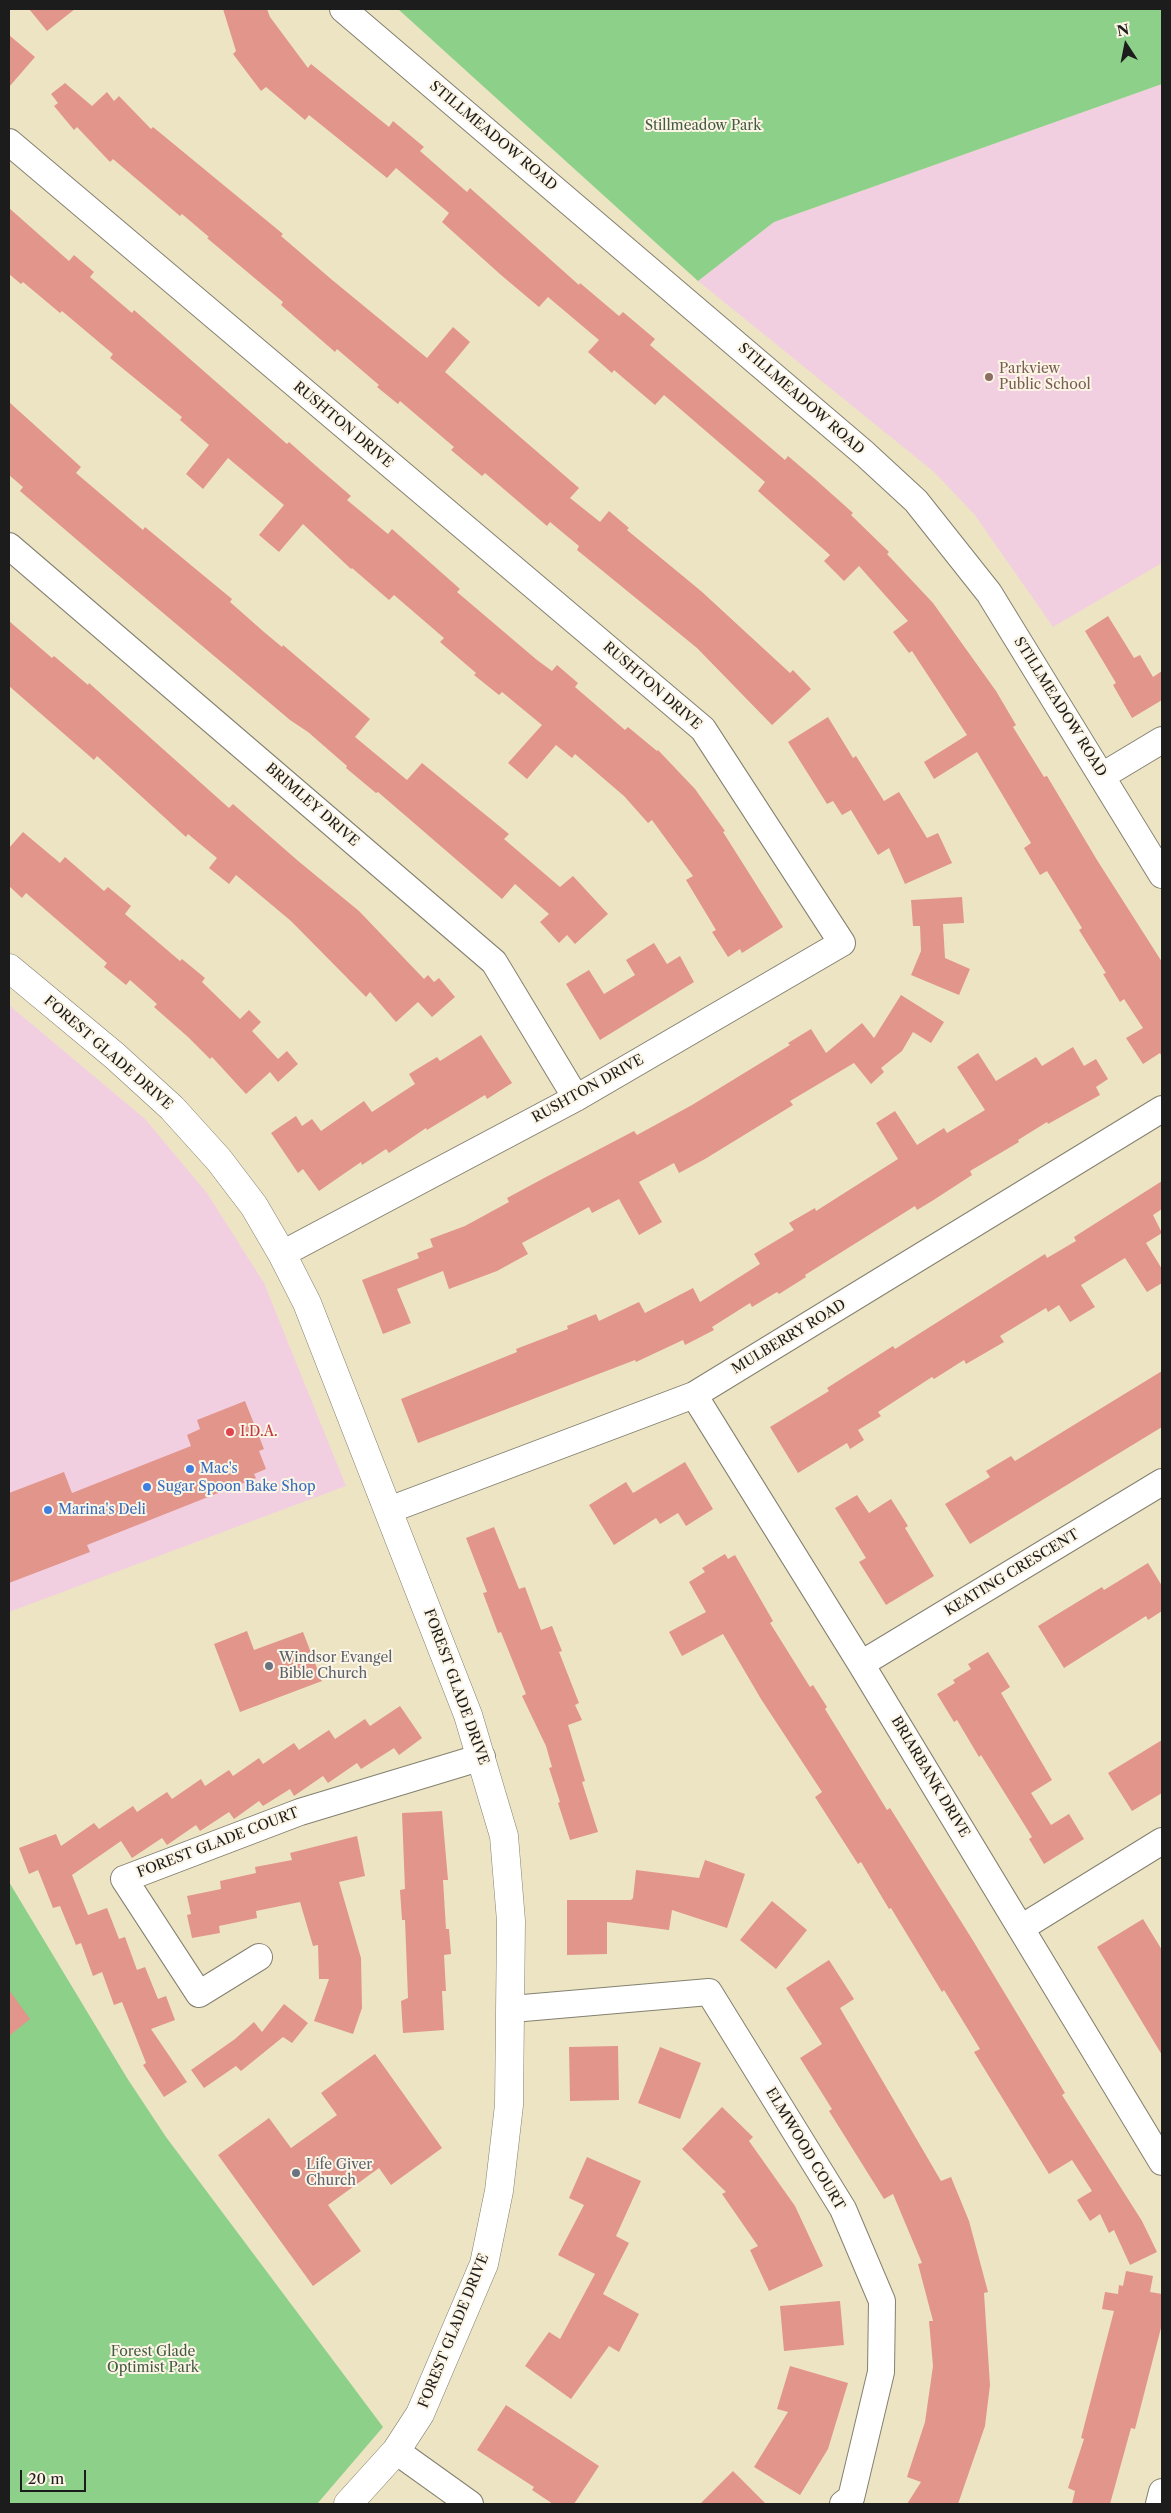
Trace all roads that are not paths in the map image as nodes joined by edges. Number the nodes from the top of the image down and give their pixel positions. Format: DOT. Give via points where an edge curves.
graph roads {
  1 [pos="344,9"];
  2 [pos="9,142"];
  3 [pos="9,546"];
  4 [pos="1162,740"];
  5 [pos="1102,776"];
  6 [pos="1162,875"];
  7 [pos="9,968"];
  8 [pos="576,1098"];
  9 [pos="1162,1109"];
  10 [pos="282,1254"];
  11 [pos="694,1395"];
  12 [pos="1162,1482"];
  13 [pos="389,1510"];
  14 [pos="861,1664"];
  15 [pos="482,1757"];
  16 [pos="1162,1841"];
  17 [pos="1021,1928"];
  18 [pos="259,1956"];
  19 [pos="512,2009"];
  20 [pos="1162,2162"];
  21 [pos="396,2451"];
  22 [pos="1162,2492"];
  23 [pos="348,2504"];
  24 [pos="470,2504"];
  25 [pos="843,2504"];
  26 [pos="1159,2504"];
  1 -- 5 [label="street, STILLMEADOW ROAD" via="916,501 989,593"];
  2 -- 8 [label="street, RUSHTON DRIVE" via="703,729 842,943"];
  3 -- 8 [label="street, BRIMLEY DRIVE" via="494,962"];
  4 -- 5 [label="street"];
  5 -- 6 [label="street, STILLMEADOW ROAD"];
  7 -- 10 [label="street, FOREST GLADE DRIVE" via="172,1108 219,1160 254,1206"];
  8 -- 10 [label="street, RUSHTON DRIVE"];
  9 -- 11 [label="street, MULBERRY ROAD"];
  10 -- 13 [label="street, FOREST GLADE DRIVE" via="307,1303"];
  11 -- 13 [label="street, MULBERRY ROAD"];
  11 -- 14 [label="street, BRIARBANK DRIVE"];
  12 -- 14 [label="street, KEATING CRESCENT"];
  13 -- 15 [label="street, FOREST GLADE DRIVE"];
  14 -- 17 [label="street, BRIARBANK DRIVE"];
  15 -- 18 [label="street, FOREST GLADE COURT" via="300,1812 124,1879 199,1994"];
  15 -- 19 [label="street, FOREST GLADE DRIVE" via="506,1852"];
  16 -- 17 [label="street"];
  17 -- 20 [label="street, BRIARBANK DRIVE"];
  19 -- 21 [label="street, FOREST GLADE DRIVE" via="509,2105 499,2192 484,2264 420,2414"];
  19 -- 25 [label="street, ELMWOOD COURT" via="709,1992 842,2209 882,2300 881,2372 851,2498"];
  21 -- 23 [label="street, FOREST GLADE DRIVE"];
  21 -- 24 [label="street"];
  22 -- 26 [label="street"];
}
